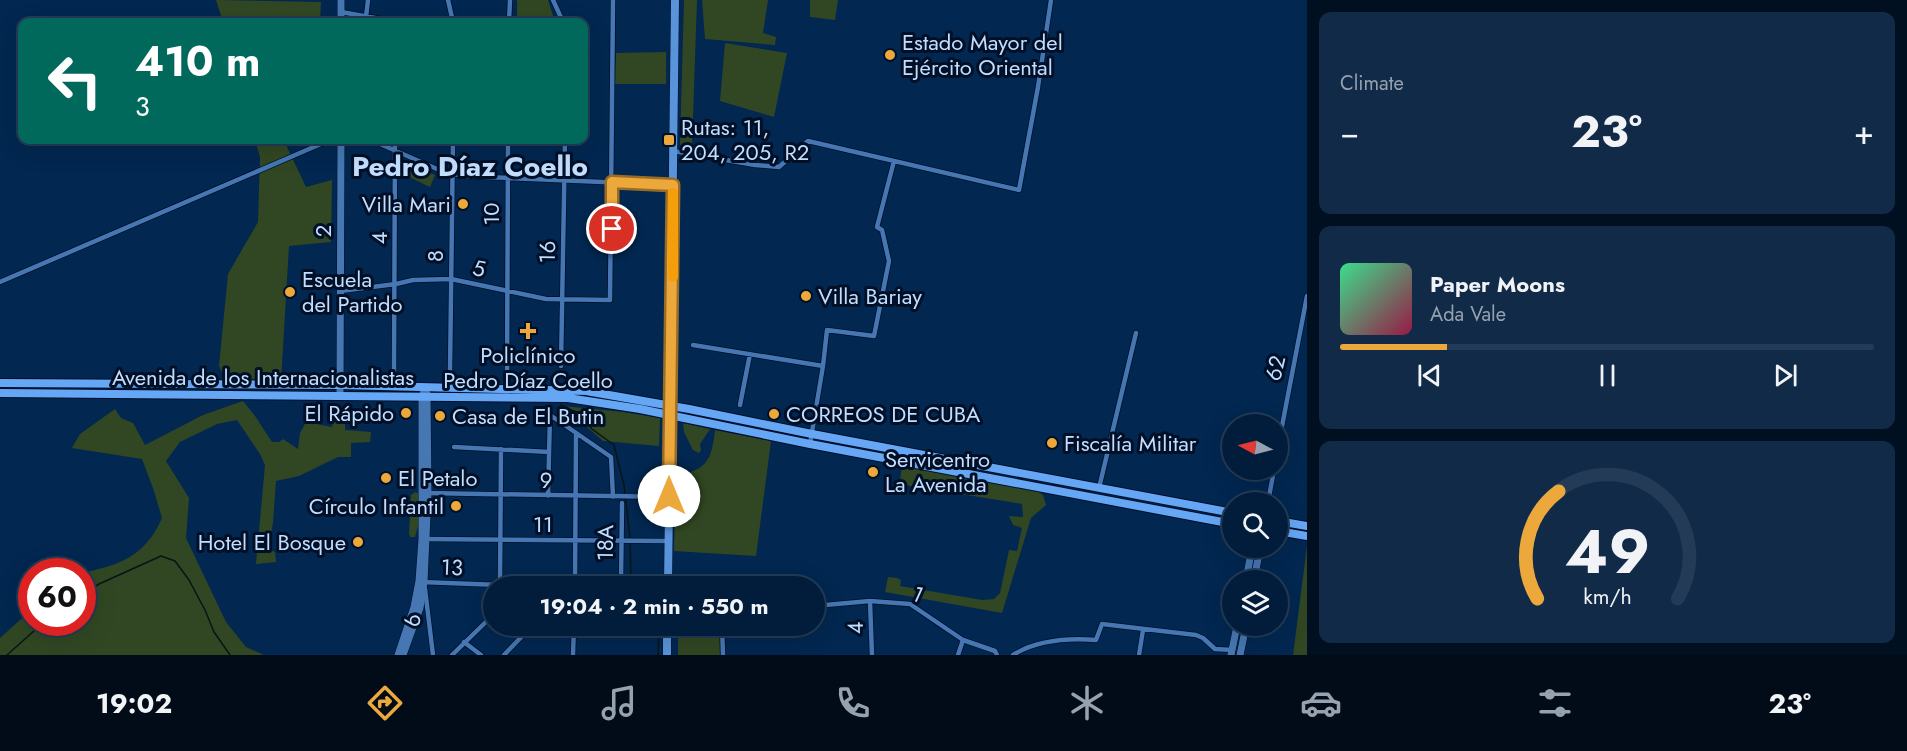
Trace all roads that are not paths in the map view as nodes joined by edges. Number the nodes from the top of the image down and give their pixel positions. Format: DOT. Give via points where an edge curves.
graph roads {
  1 [pos="341,0"];
  2 [pos="368,0"];
  3 [pos="448,0"];
  4 [pos="510,0"];
  5 [pos="553,0"];
  6 [pos="613,0"];
  7 [pos="675,0"];
  8 [pos="1051,0"];
  9 [pos="341,12"];
  10 [pos="366,17"];
  11 [pos="341,18"];
  12 [pos="372,18"];
  13 [pos="452,18"];
  14 [pos="509,18"];
  15 [pos="561,18"];
  16 [pos="321,144"];
  17 [pos="341,144"];
  18 [pos="381,144"];
  19 [pos="396,144"];
  20 [pos="453,144"];
  21 [pos="508,144"];
  22 [pos="565,144"];
  23 [pos="395,150"];
  24 [pos="673,151"];
  25 [pos="894,161"];
  26 [pos="451,173"];
  27 [pos="507,179"];
  28 [pos="564,181"];
  29 [pos="612,182"];
  30 [pos="673,185"];
  31 [pos="451,279"];
  32 [pos="0,282"];
  33 [pos="396,284"];
  34 [pos="507,290"];
  35 [pos="340,291"];
  36 [pos="1307,296"];
  37 [pos="562,299"];
  38 [pos="1136,333"];
  39 [pos="693,345"];
  40 [pos="750,354"];
  41 [pos="561,366"];
  42 [pos="823,366"];
  43 [pos="394,372"];
  44 [pos="450,372"];
  45 [pos="0,383"];
  46 [pos="340,385"];
  47 [pos="0,393"];
  48 [pos="507,393"];
  49 [pos="425,394"];
  50 [pos="340,396"];
  51 [pos="670,405"];
  52 [pos="740,405"];
  53 [pos="1284,414"];
  54 [pos="669,415"];
  55 [pos="576,433"];
  56 [pos="812,434"];
  57 [pos="810,444"];
  58 [pos="454,447"];
  59 [pos="501,449"];
  60 [pos="549,452"];
  61 [pos="1099,488"];
  62 [pos="425,494"];
  63 [pos="500,495"];
  64 [pos="548,496"];
  65 [pos="669,496"];
  66 [pos="575,497"];
  67 [pos="613,497"];
  68 [pos="622,503"];
  69 [pos="1222,511"];
  70 [pos="1222,522"];
  71 [pos="1288,523"];
  72 [pos="1307,526"];
  73 [pos="1288,533"];
  74 [pos="1307,536"];
  75 [pos="424,539"];
  76 [pos="500,540"];
  77 [pos="575,540"];
  78 [pos="622,540"];
  79 [pos="664,541"];
  80 [pos="500,576"];
  81 [pos="575,576"];
  82 [pos="621,576"];
  83 [pos="667,576"];
  84 [pos="421,582"];
  85 [pos="483,584"];
  86 [pos="870,601"];
  87 [pos="825,605"];
  88 [pos="483,624"];
  89 [pos="1143,630"];
  90 [pos="522,636"];
  91 [pos="574,636"];
  92 [pos="667,636"];
  93 [pos="723,636"];
  94 [pos="1235,636"];
  95 [pos="1244,636"];
  96 [pos="963,640"];
  97 [pos="464,642"];
  98 [pos="1232,652"];
  99 [pos="1241,652"];
  100 [pos="398,655"];
  101 [pos="403,655"];
  102 [pos="433,655"];
  103 [pos="452,655"];
  104 [pos="481,655"];
  105 [pos="504,655"];
  106 [pos="573,655"];
  107 [pos="667,655"];
  108 [pos="723,655"];
  109 [pos="872,655"];
  110 [pos="958,655"];
  111 [pos="997,655"];
  112 [pos="1013,655"];
  113 [pos="1139,655"];
  1 -- 9 [label="street"];
  2 -- 10 [label="street"];
  3 -- 13 [label="street"];
  4 -- 14 [label="street"];
  5 -- 15 [label="street"];
  6 -- 29 [label="street"];
  7 -- 24 [label="main road"];
  8 -- 25 [label="street" via="1019,190"];
  9 -- 10 [label="street"];
  9 -- 11 [label="street"];
  10 -- 12 [label="street"];
  16 -- 32 [label="street"];
  17 -- 35 [label="street, 2"];
  18 -- 23 [label="street"];
  19 -- 23 [label="street, 4"];
  20 -- 26 [label="street, 8"];
  21 -- 27 [label="street, 10"];
  22 -- 28 [label="street, 16"];
  23 -- 26 [label="street"];
  23 -- 33 [label="street, 4"];
  24 -- 25 [label="street" via="779,167 808,141"];
  24 -- 30 [label="main road"];
  25 -- 42 [label="street" via="877,227 882,230 889,261 874,336 827,330"];
  26 -- 27 [label="street"];
  26 -- 31 [label="street, 8"];
  27 -- 28 [label="street"];
  27 -- 34 [label="street, 10"];
  28 -- 29 [label="street"];
  28 -- 37 [label="street, 16"];
  29 -- 30 [label="street"];
  29 -- 37 [label="street, 5" via="610,300"];
  30 -- 51 [label="main road"];
  31 -- 33 [label="street, 5"];
  31 -- 34 [label="street, 5"];
  31 -- 44 [label="street, 8"];
  33 -- 35 [label="street, 5"];
  33 -- 43 [label="street, 4"];
  34 -- 37 [label="street, 5"];
  34 -- 48 [label="street, 10"];
  35 -- 46 [label="street, 2"];
  36 -- 53 [label="street, 62"];
  37 -- 41 [label="street, 16"];
  38 -- 61 [label="street"];
  39 -- 40 [label="street"];
  40 -- 42 [label="street"];
  40 -- 52 [label="street"];
  42 -- 56 [label="street"];
  45 -- 46 [label="highway, Avenida de los Internacionalistas"];
  46 -- 49 [label="highway, Avenida de los Internacionalistas"];
  46 -- 50 [label="street, 2"];
  47 -- 50 [label="highway, Avenida de los Internacionalistas"];
  48 -- 49 [label="highway, Avenida de los Internacionalistas"];
  48 -- 51 [label="highway, Avenida de los Internacionalistas" via="586,391"];
  48 -- 54 [label="highway, Avenida de los Internacionalistas" via="568,398"];
  49 -- 50 [label="highway, Avenida de los Internacionalistas"];
  49 -- 62 [label="street"];
  51 -- 54 [label="main road"];
  51 -- 56 [label="highway, Avenida de los Internacionalistas"];
  54 -- 57 [label="highway, Avenida de los Internacionalistas"];
  54 -- 65 [label="main road"];
  55 -- 60 [label="street" via="550,415"];
  55 -- 66 [label="street"];
  55 -- 67 [label="street, 18A" via="612,458"];
  56 -- 57 [label="street"];
  56 -- 61 [label="highway, Avenida de los Internacionalistas"];
  57 -- 70 [label="highway, Avenida de los Internacionalistas"];
  58 -- 59 [label="street"];
  59 -- 60 [label="street"];
  59 -- 63 [label="street"];
  60 -- 64 [label="street"];
  61 -- 69 [label="highway, Avenida de los Internacionalistas"];
  62 -- 63 [label="street, 9"];
  62 -- 75 [label="street"];
  63 -- 64 [label="street, 9"];
  63 -- 76 [label="street"];
  64 -- 66 [label="street, 9"];
  65 -- 67 [label="street, 9"];
  65 -- 83 [label="main road"];
  66 -- 67 [label="street, 9"];
  66 -- 77 [label="street"];
  68 -- 78 [label="street, 18A"];
  71 -- 72 [label="highway"];
  73 -- 74 [label="highway"];
  75 -- 76 [label="street, 11"];
  75 -- 84 [label="street"];
  76 -- 77 [label="street, 11"];
  76 -- 80 [label="street"];
  77 -- 78 [label="street, 11"];
  77 -- 81 [label="street"];
  78 -- 79 [label="street, 11"];
  78 -- 82 [label="street, 18A"];
  84 -- 85 [label="street, 13"];
  84 -- 100 [label="street"];
  84 -- 101 [label="street" via="420,608"];
  84 -- 102 [label="street, 6"];
  86 -- 87 [label="street, 1"];
  86 -- 96 [label="street, 1" via="910,604"];
  86 -- 109 [label="street, 4"];
  88 -- 97 [label="street"];
  89 -- 98 [label="street" via="1196,635 1215,649"];
  89 -- 112 [label="street" via="1102,624 1096,640 1059,640"];
  89 -- 113 [label="street"];
  90 -- 105 [label="street"];
  91 -- 106 [label="street"];
  92 -- 107 [label="main road"];
  93 -- 108 [label="street"];
  94 -- 98 [label="street"];
  95 -- 99 [label="street"];
  96 -- 110 [label="street"];
  96 -- 111 [label="street, 1"];
  97 -- 103 [label="street"];
  97 -- 104 [label="street"];
  98 -- 99 [label="street"];
}
